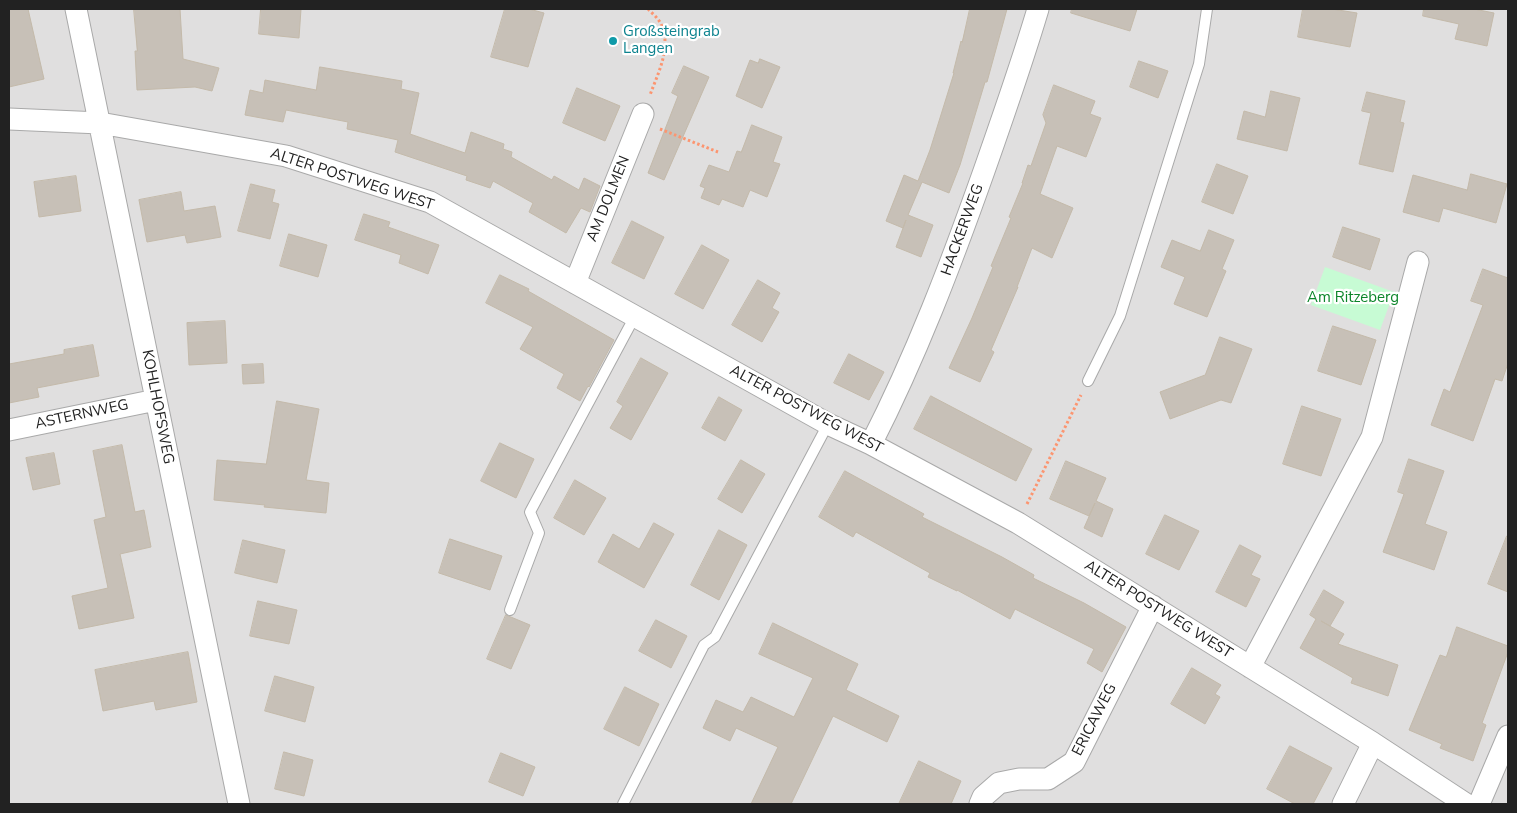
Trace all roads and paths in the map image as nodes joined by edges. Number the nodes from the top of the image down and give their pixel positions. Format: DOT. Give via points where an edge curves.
graph roads {
  1 [pos="76,9"];
  2 [pos="648,9"];
  3 [pos="1038,9"];
  4 [pos="1207,9"];
  5 [pos="642,118"];
  6 [pos="9,119"];
  7 [pos="100,123"];
  8 [pos="718,152"];
  9 [pos="1418,262"];
  10 [pos="575,283"];
  11 [pos="635,316"];
  12 [pos="1088,381"];
  13 [pos="156,400"];
  14 [pos="828,424"];
  15 [pos="9,430"];
  16 [pos="871,444"];
  17 [pos="1018,523"];
  18 [pos="1152,606"];
  19 [pos="510,610"];
  20 [pos="1250,667"];
  21 [pos="1508,736"];
  22 [pos="1372,743"];
  23 [pos="239,804"];
  24 [pos="623,804"];
  25 [pos="980,804"];
  26 [pos="1343,804"];
  27 [pos="1466,804"];
  28 [pos="1479,804"];
  1 -- 7 [label="street, KOHLHOFSWEG"];
  2 -- 5 [label="path" via="660,22 665,51"];
  3 -- 16 [label="street, HACKERWEG" via="954,254 895,398"];
  4 -- 12 [label="lane" via="1199,64 1120,316"];
  5 -- 8 [label="path"];
  5 -- 10 [label="street, AM DOLMEN"];
  6 -- 7 [label="street, ALTER POSTWEG WEST"];
  7 -- 10 [label="street, ALTER POSTWEG WEST" via="286,156 430,202"];
  7 -- 13 [label="street, KOHLHOFSWEG"];
  9 -- 20 [label="street" via="1372,437"];
  10 -- 11 [label="street, ALTER POSTWEG WEST"];
  11 -- 14 [label="street, ALTER POSTWEG WEST"];
  11 -- 19 [label="lane" via="530,512 539,532"];
  12 -- 17 [label="path"];
  13 -- 15 [label="street, ASTERNWEG"];
  13 -- 23 [label="street, KOHLHOFSWEG"];
  14 -- 16 [label="street, ALTER POSTWEG WEST"];
  14 -- 24 [label="lane" via="716,637 704,645"];
  16 -- 17 [label="street, ALTER POSTWEG WEST"];
  17 -- 18 [label="street, ALTER POSTWEG WEST"];
  18 -- 20 [label="street, ALTER POSTWEG WEST"];
  18 -- 25 [label="street, ERICAWEG" via="1074,762 1048,779 999,783"];
  20 -- 22 [label="street, ALTER POSTWEG WEST"];
  21 -- 28 [label="street"];
  22 -- 26 [label="street"];
  22 -- 27 [label="street, ALTER POSTWEG WEST"];
}
